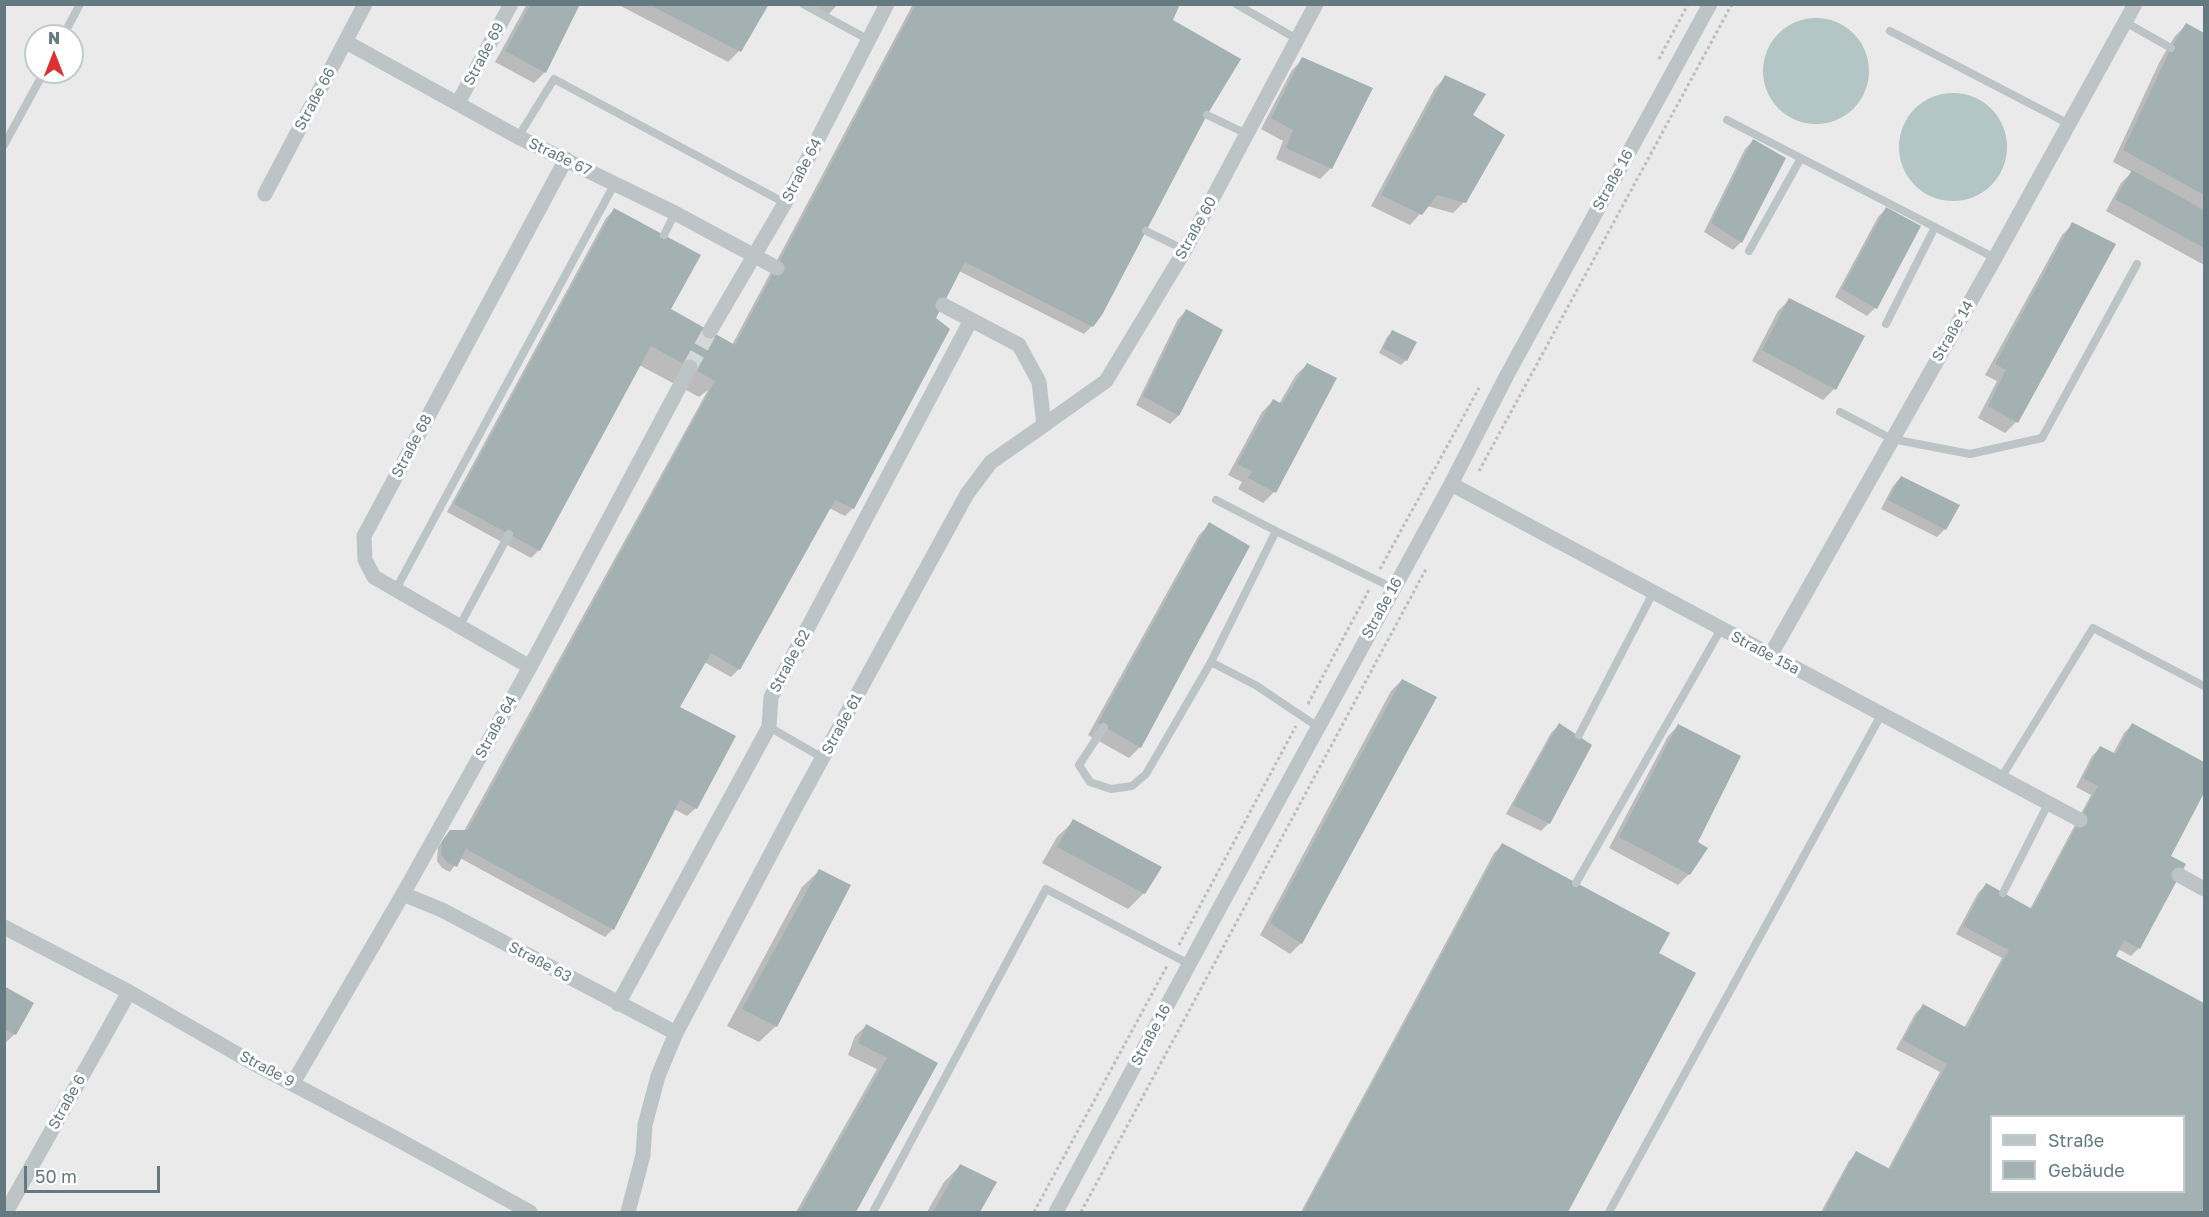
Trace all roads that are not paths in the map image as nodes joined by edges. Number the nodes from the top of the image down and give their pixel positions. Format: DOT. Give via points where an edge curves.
graph roads {
  1 [pos="80,4"];
  2 [pos="365,4"];
  3 [pos="510,4"];
  4 [pos="803,4"];
  5 [pos="887,4"];
  6 [pos="1236,4"];
  7 [pos="1316,4"];
  8 [pos="1710,4"];
  9 [pos="2134,4"];
  10 [pos="2125,22"];
  11 [pos="69,24"];
  12 [pos="1890,31"];
  13 [pos="1296,39"];
  14 [pos="869,40"];
  15 [pos="346,42"];
  16 [pos="2171,48"];
  17 [pos="37,84"];
  18 [pos="458,103"];
  19 [pos="1207,115"];
  20 [pos="1727,120"];
  21 [pos="2068,124"];
  22 [pos="1247,134"];
  23 [pos="518,137"];
  24 [pos="4,145"];
  25 [pos="1801,158"];
  26 [pos="566,159"];
  27 [pos="615,183"];
  28 [pos="265,194"];
  29 [pos="785,203"];
  30 [pos="675,213"];
  31 [pos="1935,228"];
  32 [pos="1146,231"];
  33 [pos="664,235"];
  34 [pos="1185,250"];
  35 [pos="1749,250"];
  36 [pos="755,255"];
  37 [pos="1995,258"];
  38 [pos="2137,264"];
  39 [pos="777,268"];
  40 [pos="943,305"];
  41 [pos="971,320"];
  42 [pos="1886,324"];
  43 [pos="710,331"];
  44 [pos="690,367"];
  45 [pos="1840,412"];
  46 [pos="1044,425"];
  47 [pos="1892,439"];
  48 [pos="1451,484"];
  49 [pos="1216,500"];
  50 [pos="1276,531"];
  51 [pos="509,534"];
  52 [pos="1393,588"];
  53 [pos="396,589"];
  54 [pos="1653,593"];
  55 [pos="459,627"];
  56 [pos="1721,629"];
  57 [pos="1770,656"];
  58 [pos="1211,663"];
  59 [pos="530,667"];
  60 [pos="2205,686"];
  61 [pos="1881,715"];
  62 [pos="1104,727"];
  63 [pos="1318,727"];
  64 [pos="769,728"];
  65 [pos="1579,735"];
  66 [pos="823,758"];
  67 [pos="2001,779"];
  68 [pos="2048,804"];
  69 [pos="2080,820"];
  70 [pos="2180,875"];
  71 [pos="1576,883"];
  72 [pos="2205,889"];
  73 [pos="2003,893"];
  74 [pos="403,894"];
  75 [pos="4,927"];
  76 [pos="1189,964"];
  77 [pos="129,992"];
  78 [pos="618,1004"];
  79 [pos="676,1033"];
  80 [pos="293,1083"];
  81 [pos="6,1212"];
  82 [pos="530,1212"];
  83 [pos="628,1212"];
  84 [pos="873,1212"];
  85 [pos="1056,1212"];
  86 [pos="1609,1212"];
  1 -- 11 [label="lane"];
  2 -- 15 [label="street, Straße 66"];
  3 -- 18 [label="street, Straße 69"];
  4 -- 14 [label="lane"];
  5 -- 14 [label="street, Straße 64"];
  6 -- 13 [label="lane"];
  7 -- 13 [label="street, Straße 60"];
  8 -- 48 [label="street, Straße 16"];
  9 -- 10 [label="street, Straße 14"];
  10 -- 16 [label="lane"];
  10 -- 21 [label="street, Straße 14"];
  12 -- 21 [label="lane"];
  13 -- 22 [label="street, Straße 60"];
  14 -- 29 [label="street, Straße 64"];
  15 -- 18 [label="street, Straße 67"];
  15 -- 28 [label="street, Straße 66"];
  17 -- 24 [label="lane"];
  18 -- 23 [label="street, Straße 67"];
  19 -- 22 [label="lane"];
  20 -- 25 [label="lane"];
  21 -- 37 [label="street, Straße 14"];
  22 -- 34 [label="street, Straße 60"];
  23 -- 26 [label="street, Straße 67"];
  23 -- 29 [label="lane" via="554,79"];
  25 -- 31 [label="lane"];
  25 -- 35 [label="lane"];
  26 -- 27 [label="street, Straße 67"];
  26 -- 53 [label="street, Straße 68" via="363,536 365,560 374,577"];
  27 -- 30 [label="street, Straße 67"];
  27 -- 53 [label="lane"];
  29 -- 36 [label="street, Straße 64"];
  30 -- 33 [label="lane"];
  30 -- 36 [label="street, Straße 67"];
  31 -- 37 [label="lane"];
  31 -- 42 [label="lane"];
  32 -- 34 [label="lane"];
  34 -- 46 [label="street, Straße 60" via="1106,381"];
  36 -- 39 [label="street, Straße 67"];
  36 -- 43 [label="street, Straße 64"];
  37 -- 47 [label="street, Straße 14"];
  38 -- 47 [label="lane" via="2042,438 1970,454"];
  40 -- 41 [label="street"];
  41 -- 46 [label="street" via="1019,345 1039,382"];
  41 -- 64 [label="street, Straße 62" via="771,696"];
  44 -- 59 [label="street, Straße 64"];
  45 -- 47 [label="lane"];
  46 -- 66 [label="street, Straße 61" via="991,462 967,494"];
  47 -- 57 [label="street, Straße 14"];
  48 -- 52 [label="street, Straße 16"];
  48 -- 54 [label="street, Straße 15a"];
  49 -- 50 [label="lane"];
  50 -- 52 [label="lane"];
  50 -- 58 [label="lane"];
  51 -- 55 [label="lane"];
  52 -- 63 [label="street, Straße 16"];
  53 -- 55 [label="street, Straße 68"];
  54 -- 56 [label="street, Straße 15a"];
  54 -- 65 [label="lane"];
  55 -- 59 [label="street, Straße 68"];
  56 -- 57 [label="street, Straße 15a"];
  56 -- 71 [label="lane"];
  57 -- 61 [label="street, Straße 15a"];
  58 -- 62 [label="lane" via="1146,774 1132,786 1111,789 1090,782 1078,765"];
  58 -- 63 [label="lane" via="1257,687"];
  59 -- 74 [label="street, Straße 64"];
  60 -- 67 [label="lane" via="2093,628"];
  61 -- 67 [label="street, Straße 15a"];
  61 -- 86 [label="lane"];
  63 -- 76 [label="street, Straße 16"];
  64 -- 66 [label="lane"];
  64 -- 78 [label="street, Straße 62"];
  66 -- 79 [label="street, Straße 61"];
  67 -- 68 [label="street, Straße 15a"];
  68 -- 69 [label="street, Straße 15a"];
  68 -- 73 [label="lane"];
  70 -- 72 [label="street"];
  74 -- 78 [label="street, Straße 63" via="442,910"];
  74 -- 80 [label="street, Straße 64"];
  75 -- 77 [label="street, Straße 9"];
  76 -- 84 [label="lane" via="1046,889"];
  76 -- 85 [label="street, Straße 16"];
  77 -- 80 [label="street, Straße 9"];
  77 -- 81 [label="street, Straße 6"];
  78 -- 79 [label="street, Straße 63"];
  79 -- 83 [label="street, Straße 61" via="658,1076"];
  80 -- 82 [label="street, Straße 9"];
}
